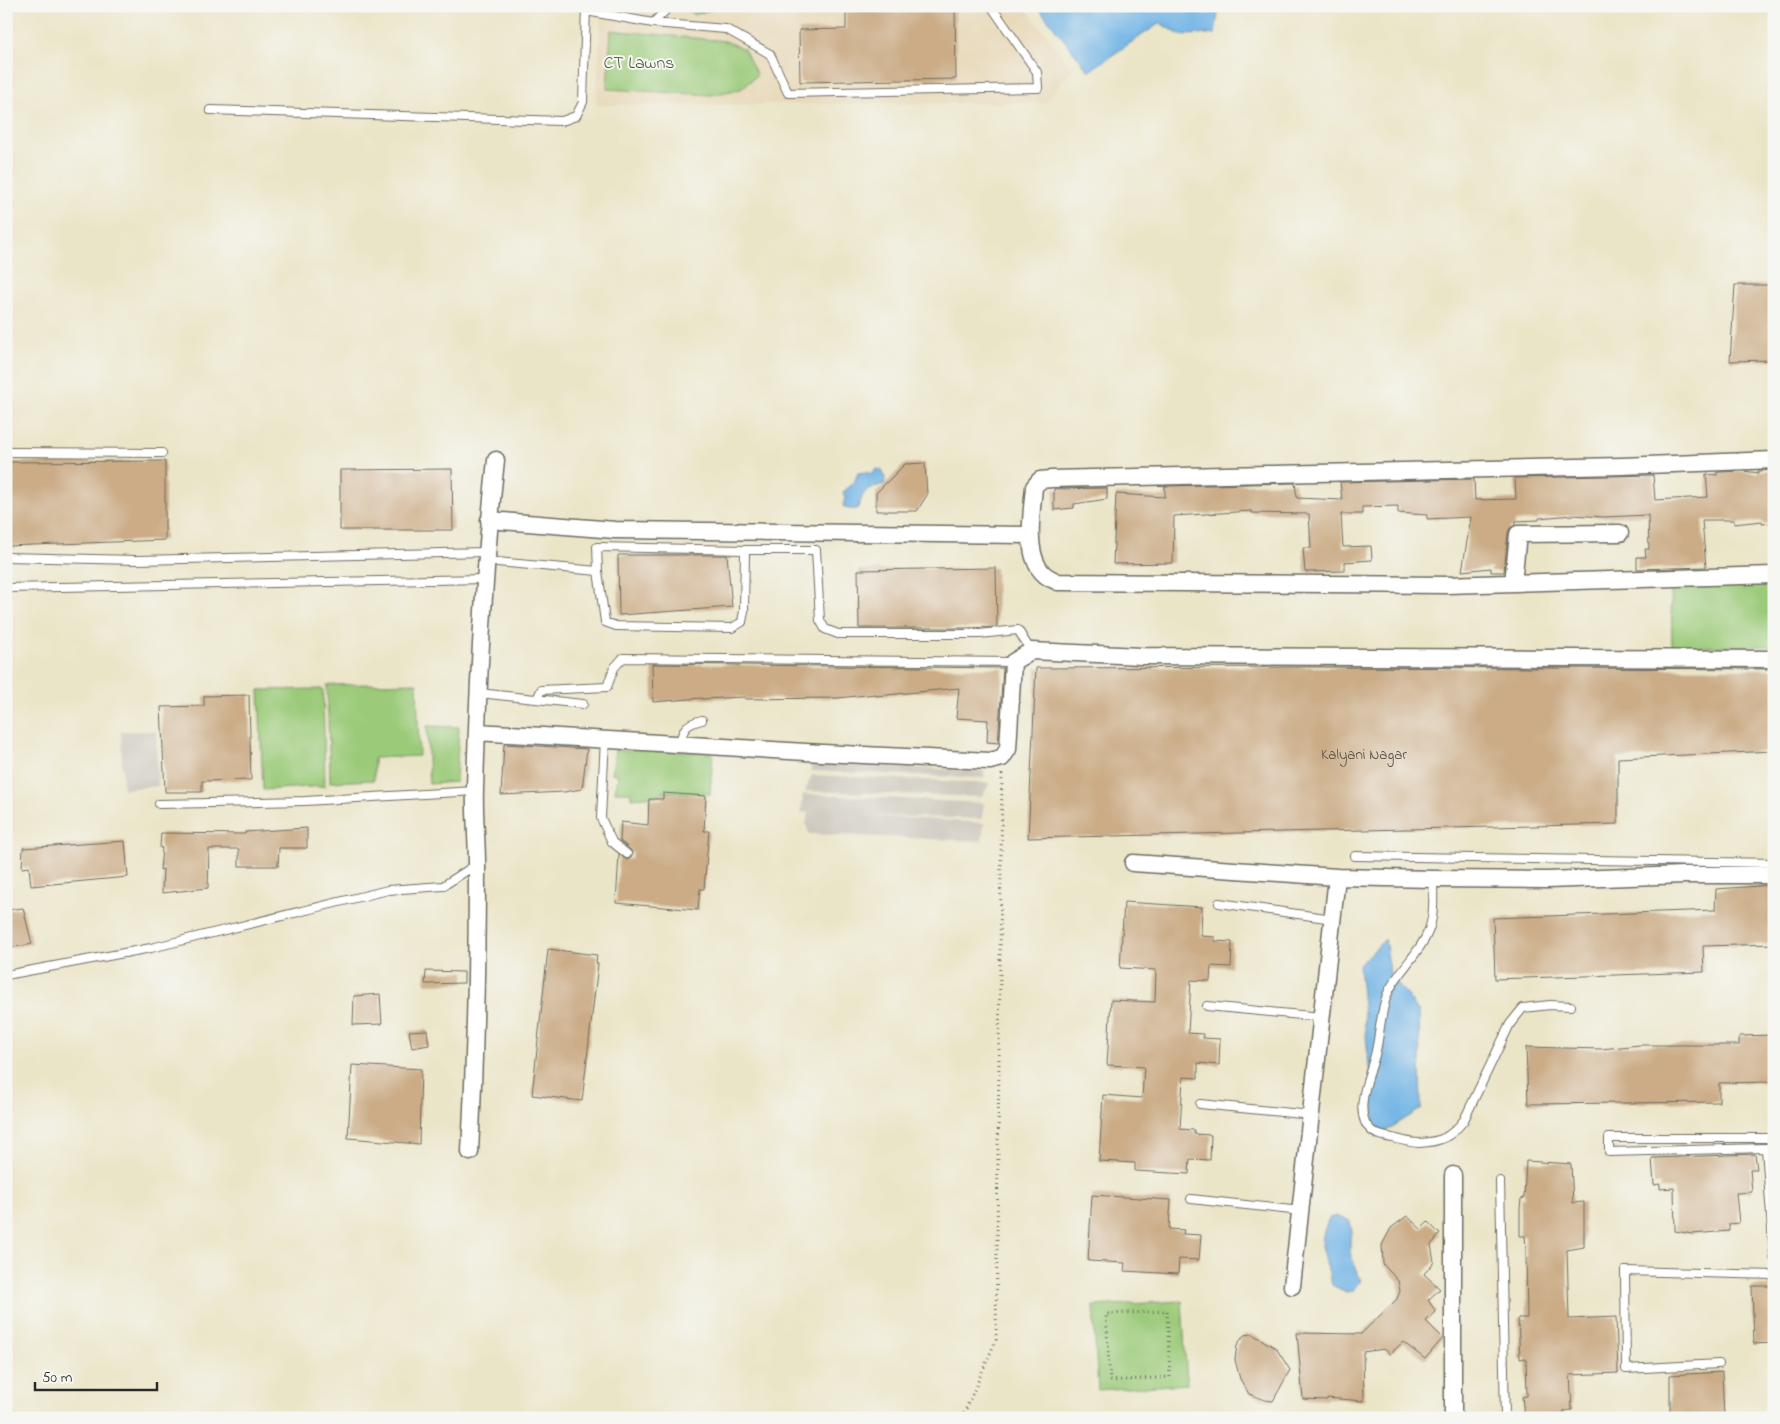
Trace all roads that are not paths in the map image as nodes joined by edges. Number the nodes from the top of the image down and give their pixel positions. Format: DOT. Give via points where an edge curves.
graph roads {
  1 [pos="670,6"];
  2 [pos="991,6"];
  3 [pos="586,9"];
  4 [pos="653,22"];
  5 [pos="210,110"];
  6 [pos="6,452"];
  7 [pos="162,453"];
  8 [pos="496,460"];
  9 [pos="1774,460"];
  10 [pos="489,520"];
  11 [pos="1620,533"];
  12 [pos="1030,535"];
  13 [pos="745,550"];
  14 [pos="486,556"];
  15 [pos="6,557"];
  16 [pos="598,571"];
  17 [pos="1774,576"];
  18 [pos="485,579"];
  19 [pos="1513,583"];
  20 [pos="6,588"];
  21 [pos="1032,651"];
  22 [pos="1774,659"];
  23 [pos="1013,662"];
  24 [pos="479,693"];
  25 [pos="537,699"];
  26 [pos="583,704"];
  27 [pos="702,720"];
  28 [pos="477,732"];
  29 [pos="605,739"];
  30 [pos="679,744"];
  31 [pos="475,791"];
  32 [pos="160,804"];
  33 [pos="627,854"];
  34 [pos="1355,856"];
  35 [pos="1133,863"];
  36 [pos="1774,863"];
  37 [pos="477,864"];
  38 [pos="1774,875"];
  39 [pos="1337,877"];
  40 [pos="1433,879"];
  41 [pos="1219,903"];
  42 [pos="1332,919"];
  43 [pos="6,975"];
  44 [pos="1207,1006"];
  45 [pos="1570,1006"];
  46 [pos="1322,1017"];
  47 [pos="1200,1104"];
  48 [pos="1311,1115"];
  49 [pos="1771,1138"];
  50 [pos="1766,1148"];
  51 [pos="470,1152"];
  52 [pos="1453,1175"];
  53 [pos="1500,1180"];
  54 [pos="1191,1199"];
  55 [pos="1301,1210"];
  56 [pos="1774,1257"];
  57 [pos="1774,1275"];
  58 [pos="1292,1286"];
  59 [pos="1719,1364"];
  60 [pos="1453,1418"];
  61 [pos="1505,1418"];
  1 -- 4 [label="lane"];
  2 -- 4 [label="lane" via="1037,72 1038,88 788,93 770,54 726,29"];
  3 -- 4 [label="lane"];
  3 -- 5 [label="lane" via="582,102 576,116 562,122"];
  6 -- 7 [label="lane"];
  8 -- 10 [label="street"];
  9 -- 12 [label="street" via="1040,480 1034,487"];
  10 -- 12 [label="street" via="615,530"];
  10 -- 14 [label="street"];
  11 -- 19 [label="street" via="1518,534"];
  12 -- 19 [label="street" via="1036,562 1044,574 1058,582"];
  13 -- 16 [label="lane" via="597,547"];
  13 -- 16 [label="lane" via="744,611 742,622 732,628 616,626 605,622"];
  13 -- 21 [label="lane" via="816,550 820,620 826,629 838,634 978,634 1018,630"];
  14 -- 15 [label="lane" via="137,560"];
  14 -- 16 [label="lane"];
  14 -- 18 [label="street"];
  17 -- 19 [label="street"];
  18 -- 20 [label="lane"];
  18 -- 24 [label="street"];
  21 -- 22 [label="street" via="1150,656"];
  21 -- 23 [label="street"];
  23 -- 25 [label="lane" via="623,658 614,668 607,687 541,690"];
  23 -- 30 [label="street" via="1008,749 1002,758 990,761"];
  24 -- 25 [label="lane"];
  24 -- 28 [label="street"];
  25 -- 26 [label="lane"];
  27 -- 30 [label="lane" via="690,723 684,729"];
  28 -- 29 [label="street"];
  28 -- 31 [label="street"];
  29 -- 30 [label="street"];
  29 -- 33 [label="lane" via="601,818 612,842"];
  31 -- 32 [label="lane" via="305,801"];
  31 -- 37 [label="street"];
  34 -- 36 [label="lane"];
  35 -- 39 [label="street"];
  37 -- 43 [label="lane" via="443,886 388,890 151,948"];
  37 -- 51 [label="street"];
  38 -- 40 [label="street"];
  39 -- 40 [label="street"];
  39 -- 42 [label="street"];
  40 -- 45 [label="lane" via="1433,917 1429,930 1387,995 1363,1094 1365,1122 1372,1131 1416,1143 1438,1141 1454,1133 1464,1120 1510,1024 1523,1008"];
  41 -- 42 [label="lane"];
  42 -- 46 [label="street"];
  44 -- 46 [label="lane"];
  46 -- 48 [label="street"];
  47 -- 48 [label="lane"];
  48 -- 55 [label="street"];
  49 -- 50 [label="lane"];
  49 -- 50 [label="lane" via="1609,1138 1609,1152"];
  50 -- 56 [label="lane"];
  52 -- 60 [label="street"];
  53 -- 61 [label="lane"];
  54 -- 55 [label="lane"];
  55 -- 58 [label="street"];
  57 -- 59 [label="lane" via="1625,1271 1626,1369"];
}
